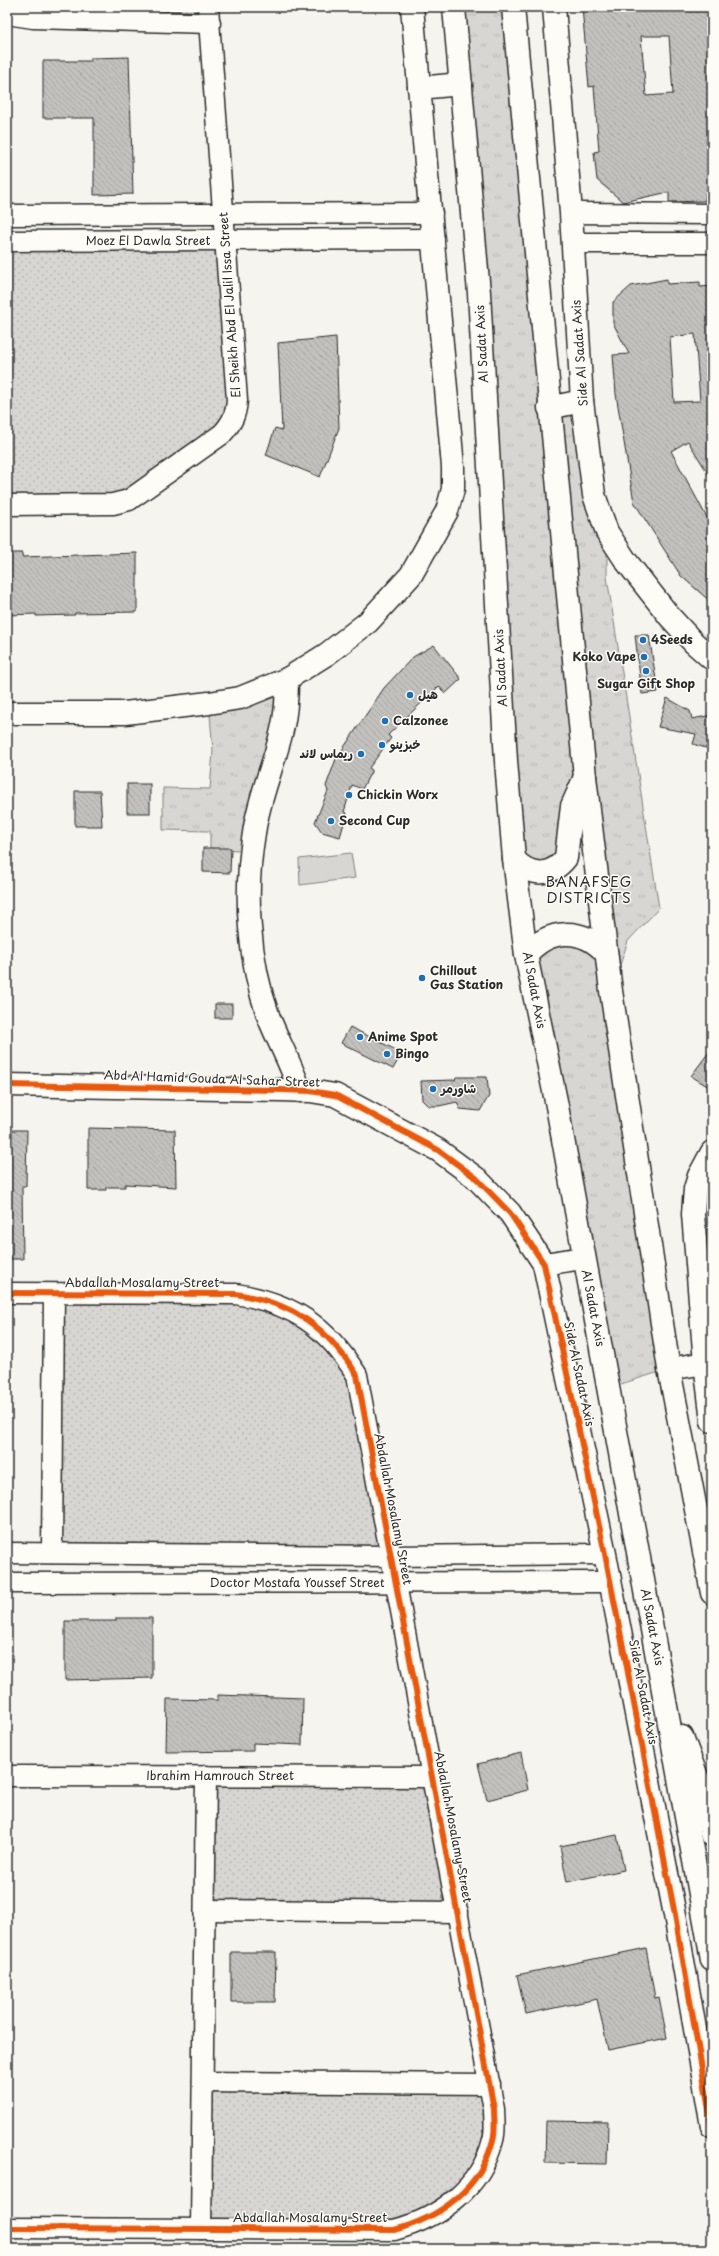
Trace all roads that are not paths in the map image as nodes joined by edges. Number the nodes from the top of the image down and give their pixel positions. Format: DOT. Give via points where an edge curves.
graph roads {
  1 [pos="412,7"];
  2 [pos="454,7"];
  3 [pos="513,7"];
  4 [pos="554,7"];
  5 [pos="7,14"];
  6 [pos="209,15"];
  7 [pos="461,84"];
  8 [pos="419,88"];
  9 [pos="432,213"];
  10 [pos="571,213"];
  11 [pos="712,214"];
  12 [pos="7,215"];
  13 [pos="224,216"];
  14 [pos="226,240"];
  15 [pos="434,240"];
  16 [pos="7,241"];
  17 [pos="573,243"];
  18 [pos="712,244"];
  19 [pos="582,401"];
  20 [pos="549,408"];
  21 [pos="7,505"];
  22 [pos="712,659"];
  23 [pos="288,679"];
  24 [pos="7,713"];
  25 [pos="584,777"];
  26 [pos="514,859"];
  27 [pos="606,953"];
  28 [pos="526,955"];
  29 [pos="7,1085"];
  30 [pos="300,1091"];
  31 [pos="712,1152"];
  32 [pos="583,1258"];
  33 [pos="544,1264"];
  34 [pos="7,1293"];
  35 [pos="54,1294"];
  36 [pos="708,1354"];
  37 [pos="669,1369"];
  38 [pos="712,1421"];
  39 [pos="7,1553"];
  40 [pos="52,1553"];
  41 [pos="605,1554"];
  42 [pos="392,1556"];
  43 [pos="610,1582"];
  44 [pos="7,1583"];
  45 [pos="396,1583"];
  46 [pos="712,1593"];
  47 [pos="666,1701"];
  48 [pos="7,1776"];
  49 [pos="206,1776"];
  50 [pos="433,1777"];
  51 [pos="712,1836"];
  52 [pos="205,1910"];
  53 [pos="458,1912"];
  54 [pos="712,1960"];
  55 [pos="203,2082"];
  56 [pos="490,2084"];
  57 [pos="712,2126"];
  58 [pos="7,2228"];
  59 [pos="201,2229"];
  1 -- 8 [label="main road"];
  2 -- 7 [label="main road, Al Sadat Axis"];
  3 -- 20 [label="main road"];
  4 -- 10 [label="main road, Side Al Sadat Axis"];
  5 -- 6 [label="street" via="33,18"];
  6 -- 13 [label="street, El Sheikh Abd El Jalil Issa Street"];
  7 -- 8 [label="main road"];
  7 -- 26 [label="main road, Al Sadat Axis" via="479,293"];
  8 -- 9 [label="main road"];
  9 -- 13 [label="street"];
  9 -- 15 [label="main road"];
  10 -- 11 [label="street"];
  10 -- 17 [label="main road, Side Al Sadat Axis"];
  12 -- 13 [label="street"];
  13 -- 14 [label="street, El Sheikh Abd El Jalil Issa Street"];
  14 -- 15 [label="street, Moez El Dawla Street"];
  14 -- 16 [label="street, Moez El Dawla Street"];
  14 -- 21 [label="street, El Sheikh Abd El Jalil Issa Street" via="238,400 231,424 222,434 129,500 113,504"];
  15 -- 23 [label="main road" via="453,467 453,489 447,511 411,575 368,622 327,654"];
  17 -- 18 [label="street"];
  17 -- 19 [label="main road, Side Al Sadat Axis"];
  19 -- 20 [label="main road"];
  19 -- 22 [label="main road, Side Al Sadat Axis" via="594,495 607,532 670,617"];
  20 -- 25 [label="main road"];
  23 -- 24 [label="main road" via="240,698 209,703 124,713"];
  23 -- 30 [label="main road" via="283,730 265,785 254,832 249,905 253,952 263,997 269,1018"];
  25 -- 26 [label="main road" via="572,806 566,858 561,864 548,872 533,872 526,870"];
  25 -- 27 [label="main road"];
  26 -- 28 [label="main road, Al Sadat Axis"];
  27 -- 28 [label="main road" via="591,940 571,934 541,941"];
  27 -- 37 [label="main road"];
  28 -- 32 [label="main road, Al Sadat Axis" via="557,1106"];
  29 -- 30 [label="main road, Abd Al Hamid Gouda Al Sahar Street"];
  30 -- 33 [label="main road, Abd Al Hamid Gouda Al Sahar Street" via="334,1095 438,1150 476,1178 510,1213"];
  31 -- 36 [label="main road" via="699,1176 693,1201"];
  32 -- 33 [label="main road"];
  32 -- 47 [label="main road, Al Sadat Axis"];
  33 -- 41 [label="main road, Side Al Sadat Axis"];
  34 -- 35 [label="street, Abdallah Mosalamy Street"];
  35 -- 40 [label="street"];
  35 -- 42 [label="street, Abdallah Mosalamy Street" via="236,1294 261,1298 285,1306 307,1318 343,1353 357,1375"];
  36 -- 37 [label="main road"];
  36 -- 38 [label="main road"];
  37 -- 46 [label="main road"];
  39 -- 40 [label="street"];
  40 -- 42 [label="street"];
  41 -- 42 [label="street"];
  41 -- 43 [label="main road, Side Al Sadat Axis"];
  42 -- 45 [label="street, Abdallah Mosalamy Street"];
  43 -- 45 [label="street, Doctor Mostafa Youssef Street"];
  43 -- 57 [label="main road, Side Al Sadat Axis"];
  44 -- 45 [label="street, Doctor Mostafa Youssef Street"];
  45 -- 50 [label="street, Abdallah Mosalamy Street"];
  47 -- 51 [label="main road" via="696,1775"];
  47 -- 54 [label="main road, Al Sadat Axis"];
  48 -- 49 [label="street, Ibrahim Hamrouch Street"];
  49 -- 50 [label="street, Ibrahim Hamrouch Street"];
  49 -- 52 [label="street"];
  50 -- 53 [label="street, Abdallah Mosalamy Street"];
  52 -- 53 [label="street"];
  52 -- 55 [label="street"];
  53 -- 56 [label="street, Abdallah Mosalamy Street"];
  55 -- 56 [label="street"];
  55 -- 59 [label="street"];
  56 -- 59 [label="street, Abdallah Mosalamy Street" via="494,2109 494,2139 485,2162 468,2188 455,2201 434,2215 394,2230"];
  58 -- 59 [label="street, Abdallah Mosalamy Street"];
}
